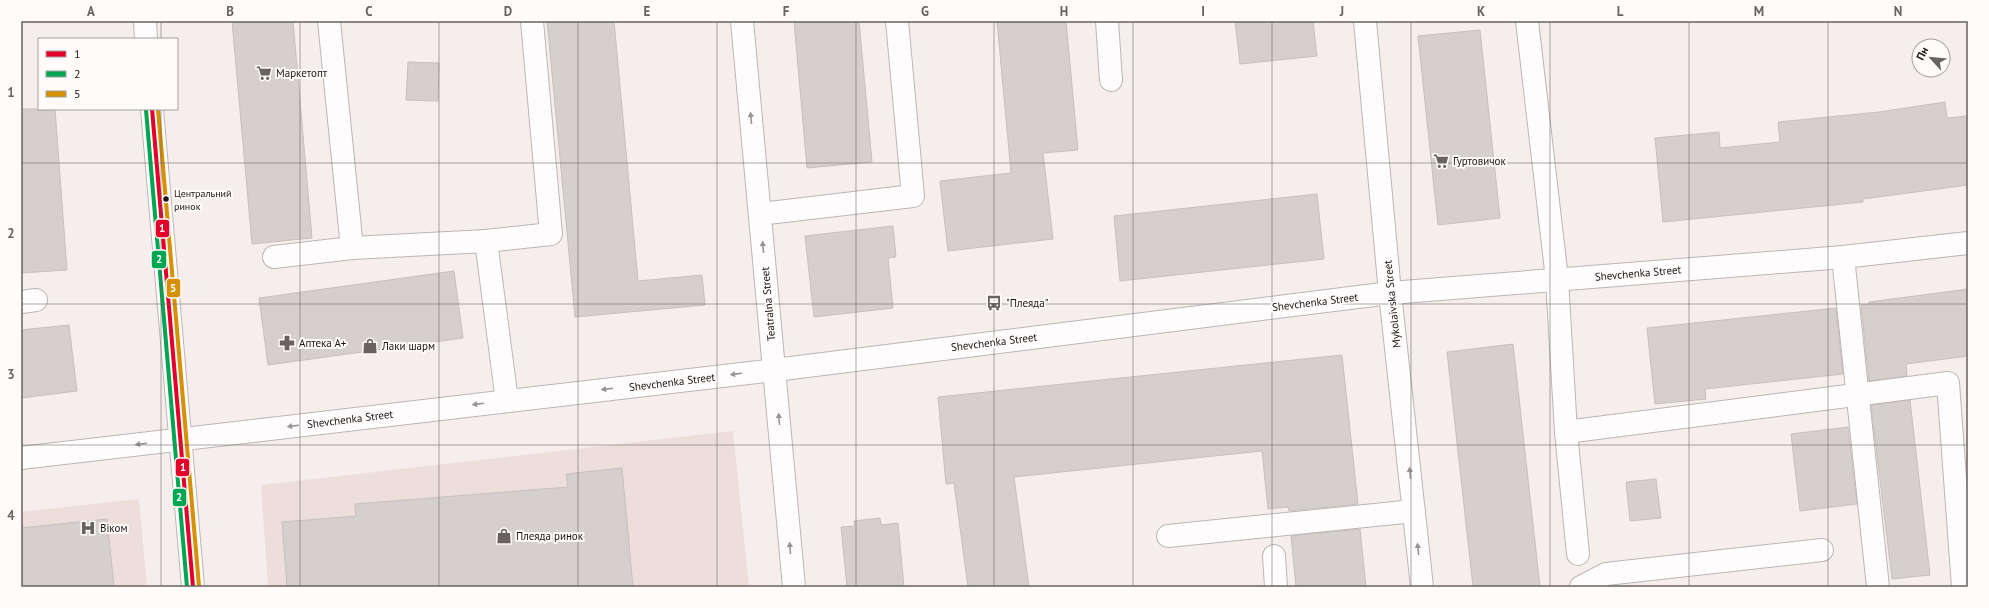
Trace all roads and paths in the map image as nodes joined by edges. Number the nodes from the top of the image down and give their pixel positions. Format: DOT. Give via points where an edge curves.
graph roads {
  1 [pos="145,21"];
  2 [pos="329,21"];
  3 [pos="532,21"];
  4 [pos="742,21"];
  5 [pos="897,21"];
  6 [pos="1107,21"];
  7 [pos="1365,21"];
  8 [pos="1527,21"];
  9 [pos="146,38"];
  10 [pos="1111,80"];
  11 [pos="152,110"];
  12 [pos="760,214"];
  13 [pos="486,241"];
  14 [pos="1968,243"];
  15 [pos="352,248"];
  16 [pos="274,257"];
  17 [pos="1843,257"];
  18 [pos="1557,279"];
  19 [pos="1390,293"];
  20 [pos="775,370"];
  21 [pos="1857,394"];
  22 [pos="507,401"];
  23 [pos="1566,432"];
  24 [pos="180,439"];
  25 [pos="21,458"];
  26 [pos="1414,511"];
  27 [pos="1168,536"];
  28 [pos="1822,550"];
  29 [pos="1578,554"];
  30 [pos="1274,556"];
  31 [pos="193,587"];
  32 [pos="794,587"];
  33 [pos="1276,587"];
  34 [pos="1422,587"];
  35 [pos="1580,587"];
  36 [pos="1878,587"];
  37 [pos="1963,587"];
  1 -- 9 [label="main road"];
  2 -- 15 [label="main road"];
  3 -- 13 [label="main road" via="551,234"];
  12 -- 4 [label="main road, Teatralna Street, one-way"];
  5 -- 12 [label="main road" via="913,196"];
  6 -- 10 [label="main road"];
  7 -- 19 [label="main road, Mykolaivska Street"];
  8 -- 18 [label="main road"];
  11 -- 24 [label="main road"];
  20 -- 12 [label="main road, Teatralna Street, one-way"];
  13 -- 15 [label="main road"];
  13 -- 22 [label="main road"];
  14 -- 17 [label="main road, Shevchenka Street"];
  15 -- 16 [label="main road"];
  17 -- 18 [label="main road, Shevchenka Street"];
  17 -- 21 [label="main road"];
  18 -- 19 [label="main road, Shevchenka Street"];
  18 -- 23 [label="main road"];
  19 -- 20 [label="main road, Shevchenka Street"];
  26 -- 19 [label="main road, Mykolaivska Street, one-way"];
  20 -- 22 [label="main road, Shevchenka Street, one-way"];
  32 -- 20 [label="main road, Teatralna Street, one-way"];
  21 -- 23 [label="main road"];
  21 -- 36 [label="main road"];
  21 -- 37 [label="main road" via="1948,383"];
  22 -- 24 [label="main road, Shevchenka Street, one-way"];
  23 -- 29 [label="main road"];
  24 -- 25 [label="main road, Shevchenka Street, one-way"];
  24 -- 31 [label="main road"];
  26 -- 27 [label="main road"];
  34 -- 26 [label="main road, Mykolaivska Street, one-way"];
  28 -- 35 [label="main road" via="1606,574"];
  30 -- 33 [label="main road"];
}
